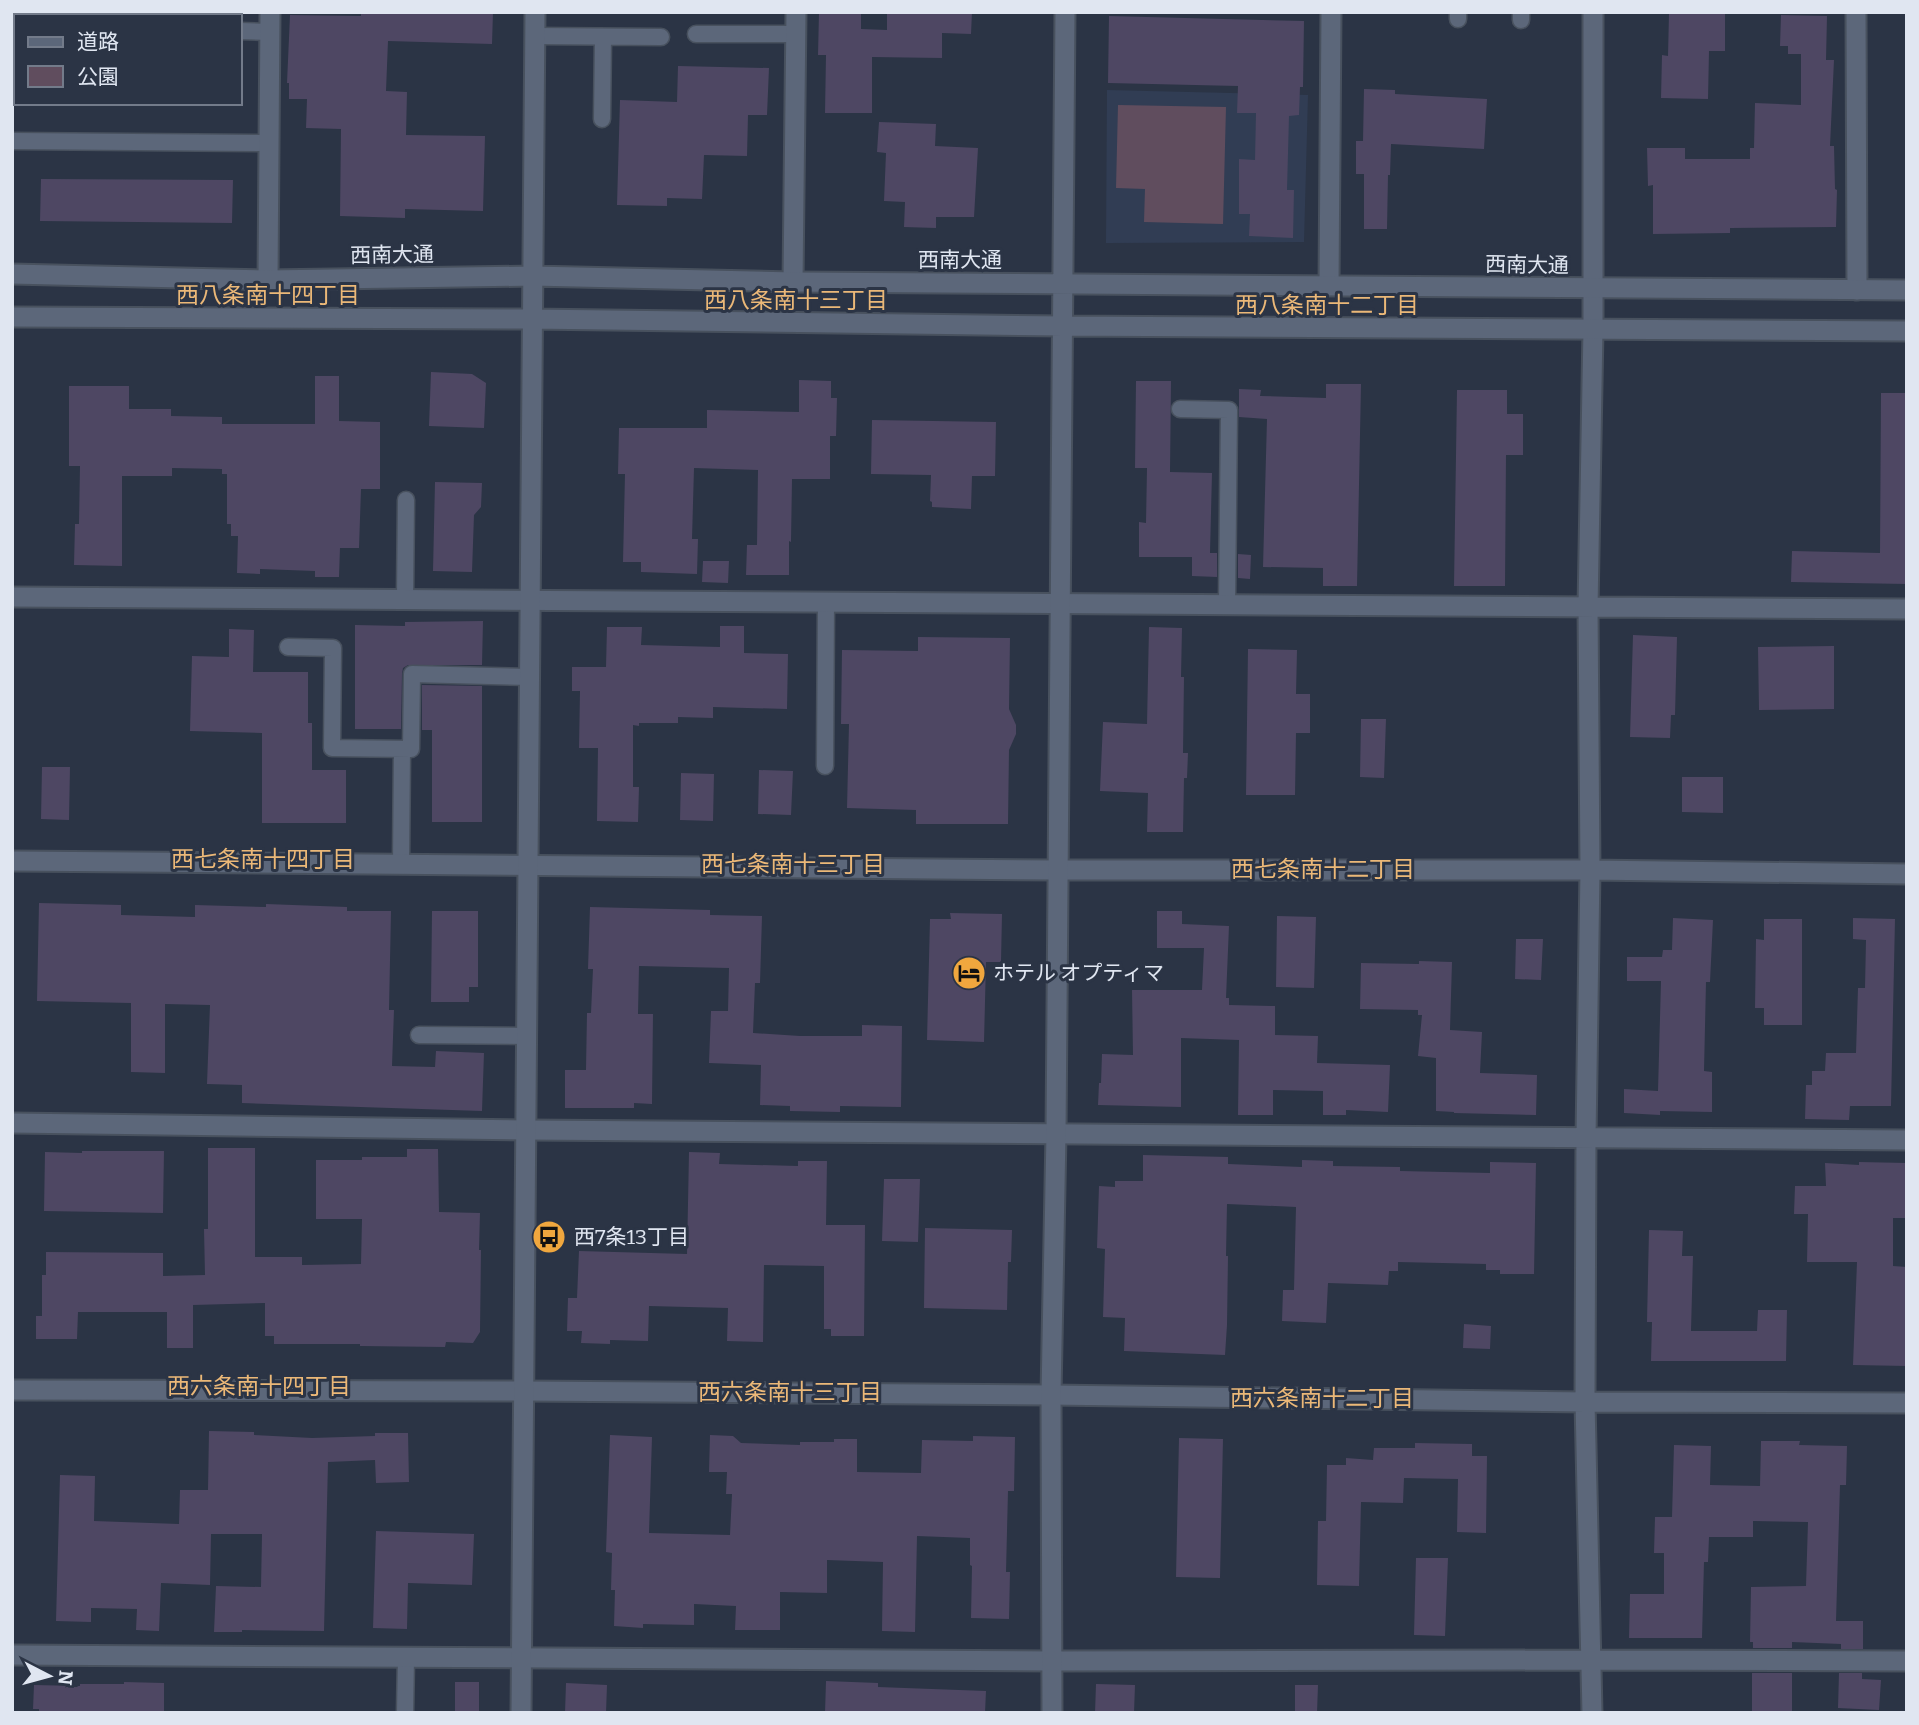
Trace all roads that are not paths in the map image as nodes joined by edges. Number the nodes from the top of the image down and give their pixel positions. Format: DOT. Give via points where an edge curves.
graph roads {
  1 [pos="535,12"];
  2 [pos="796,12"];
  3 [pos="1065,12"];
  4 [pos="1331,12"];
  5 [pos="1593,12"];
  6 [pos="1856,12"];
  7 [pos="270,22"];
  8 [pos="242,30"];
  9 [pos="696,34"];
  10 [pos="796,34"];
  11 [pos="535,36"];
  12 [pos="603,37"];
  13 [pos="662,37"];
  14 [pos="601,119"];
  15 [pos="12,141"];
  16 [pos="269,143"];
  17 [pos="12,274"];
  18 [pos="533,275"];
  19 [pos="268,280"];
  20 [pos="793,282"];
  21 [pos="1063,283"];
  22 [pos="1329,285"];
  23 [pos="1593,288"];
  24 [pos="1857,290"];
  25 [pos="1907,290"];
  26 [pos="12,317"];
  27 [pos="531,319"];
  28 [pos="1063,326"];
  29 [pos="1593,329"];
  30 [pos="1907,331"];
  31 [pos="1180,409"];
  32 [pos="406,500"];
  33 [pos="12,597"];
  34 [pos="405,598"];
  35 [pos="531,599"];
  36 [pos="826,601"];
  37 [pos="1059,603"];
  38 [pos="1227,604"];
  39 [pos="1588,608"];
  40 [pos="1907,609"];
  41 [pos="288,647"];
  42 [pos="530,677"];
  43 [pos="401,749"];
  44 [pos="825,766"];
  45 [pos="12,861"];
  46 [pos="401,864"];
  47 [pos="527,865"];
  48 [pos="1058,870"];
  49 [pos="1591,870"];
  50 [pos="1907,874"];
  51 [pos="419,1035"];
  52 [pos="527,1036"];
  53 [pos="12,1124"];
  54 [pos="527,1130"];
  55 [pos="1056,1134"];
  56 [pos="1586,1138"];
  57 [pos="1907,1140"];
  58 [pos="12,1390"];
  59 [pos="523,1391"];
  60 [pos="1051,1395"];
  61 [pos="1585,1402"];
  62 [pos="1907,1403"];
  63 [pos="12,1656"];
  64 [pos="406,1658"];
  65 [pos="522,1659"];
  66 [pos="1592,1660"];
  67 [pos="1053,1661"];
  68 [pos="1907,1661"];
  69 [pos="405,1713"];
  70 [pos="521,1713"];
  71 [pos="1052,1713"];
  72 [pos="1592,1713"];
  1 -- 11 [label="street"];
  2 -- 10 [label="street"];
  3 -- 21 [label="street"];
  4 -- 22 [label="street"];
  5 -- 23 [label="street"];
  6 -- 24 [label="street"];
  7 -- 8 [label="lane"];
  7 -- 16 [label="street"];
  9 -- 10 [label="lane"];
  10 -- 20 [label="street"];
  11 -- 12 [label="lane"];
  11 -- 18 [label="street"];
  12 -- 13 [label="lane"];
  12 -- 14 [label="lane"];
  15 -- 16 [label="lane"];
  16 -- 19 [label="street"];
  17 -- 19 [label="street, 西南大通"];
  18 -- 19 [label="street, 西南大通"];
  18 -- 20 [label="street, 西南大通"];
  18 -- 27 [label="street"];
  20 -- 21 [label="street, 西南大通"];
  21 -- 22 [label="street, 西南大通"];
  21 -- 28 [label="street"];
  22 -- 23 [label="street, 西南大通"];
  23 -- 24 [label="street, 西南大通"];
  23 -- 29 [label="street"];
  24 -- 25 [label="street, 西南大通"];
  26 -- 27 [label="street"];
  27 -- 28 [label="street"];
  27 -- 35 [label="street"];
  28 -- 29 [label="street"];
  28 -- 37 [label="street"];
  29 -- 30 [label="street"];
  29 -- 39 [label="street"];
  31 -- 38 [label="lane" via="1229,410"];
  32 -- 34 [label="lane"];
  33 -- 34 [label="street"];
  34 -- 35 [label="street"];
  35 -- 36 [label="street"];
  35 -- 42 [label="street"];
  36 -- 37 [label="street"];
  36 -- 44 [label="lane"];
  37 -- 38 [label="street"];
  37 -- 48 [label="street"];
  38 -- 39 [label="street"];
  39 -- 40 [label="street"];
  39 -- 49 [label="street"];
  41 -- 43 [label="lane" via="333,648 331,748"];
  42 -- 43 [label="lane" via="412,674 411,749"];
  42 -- 47 [label="street"];
  43 -- 46 [label="lane"];
  45 -- 46 [label="street"];
  46 -- 47 [label="street"];
  47 -- 48 [label="street"];
  47 -- 52 [label="street"];
  48 -- 49 [label="street"];
  48 -- 55 [label="street"];
  49 -- 50 [label="street"];
  49 -- 56 [label="street"];
  51 -- 52 [label="lane"];
  52 -- 54 [label="street"];
  53 -- 54 [label="street"];
  54 -- 55 [label="street"];
  54 -- 59 [label="street"];
  55 -- 56 [label="street"];
  55 -- 60 [label="street"];
  56 -- 57 [label="street"];
  56 -- 61 [label="street"];
  58 -- 59 [label="street"];
  59 -- 60 [label="street"];
  59 -- 65 [label="street"];
  60 -- 61 [label="street"];
  60 -- 67 [label="street"];
  61 -- 62 [label="street"];
  61 -- 66 [label="street"];
  63 -- 64 [label="street"];
  64 -- 65 [label="street"];
  64 -- 69 [label="lane"];
  65 -- 67 [label="street"];
  65 -- 70 [label="street"];
  66 -- 67 [label="street"];
  66 -- 68 [label="street"];
  66 -- 72 [label="street"];
  67 -- 71 [label="street"];
}
